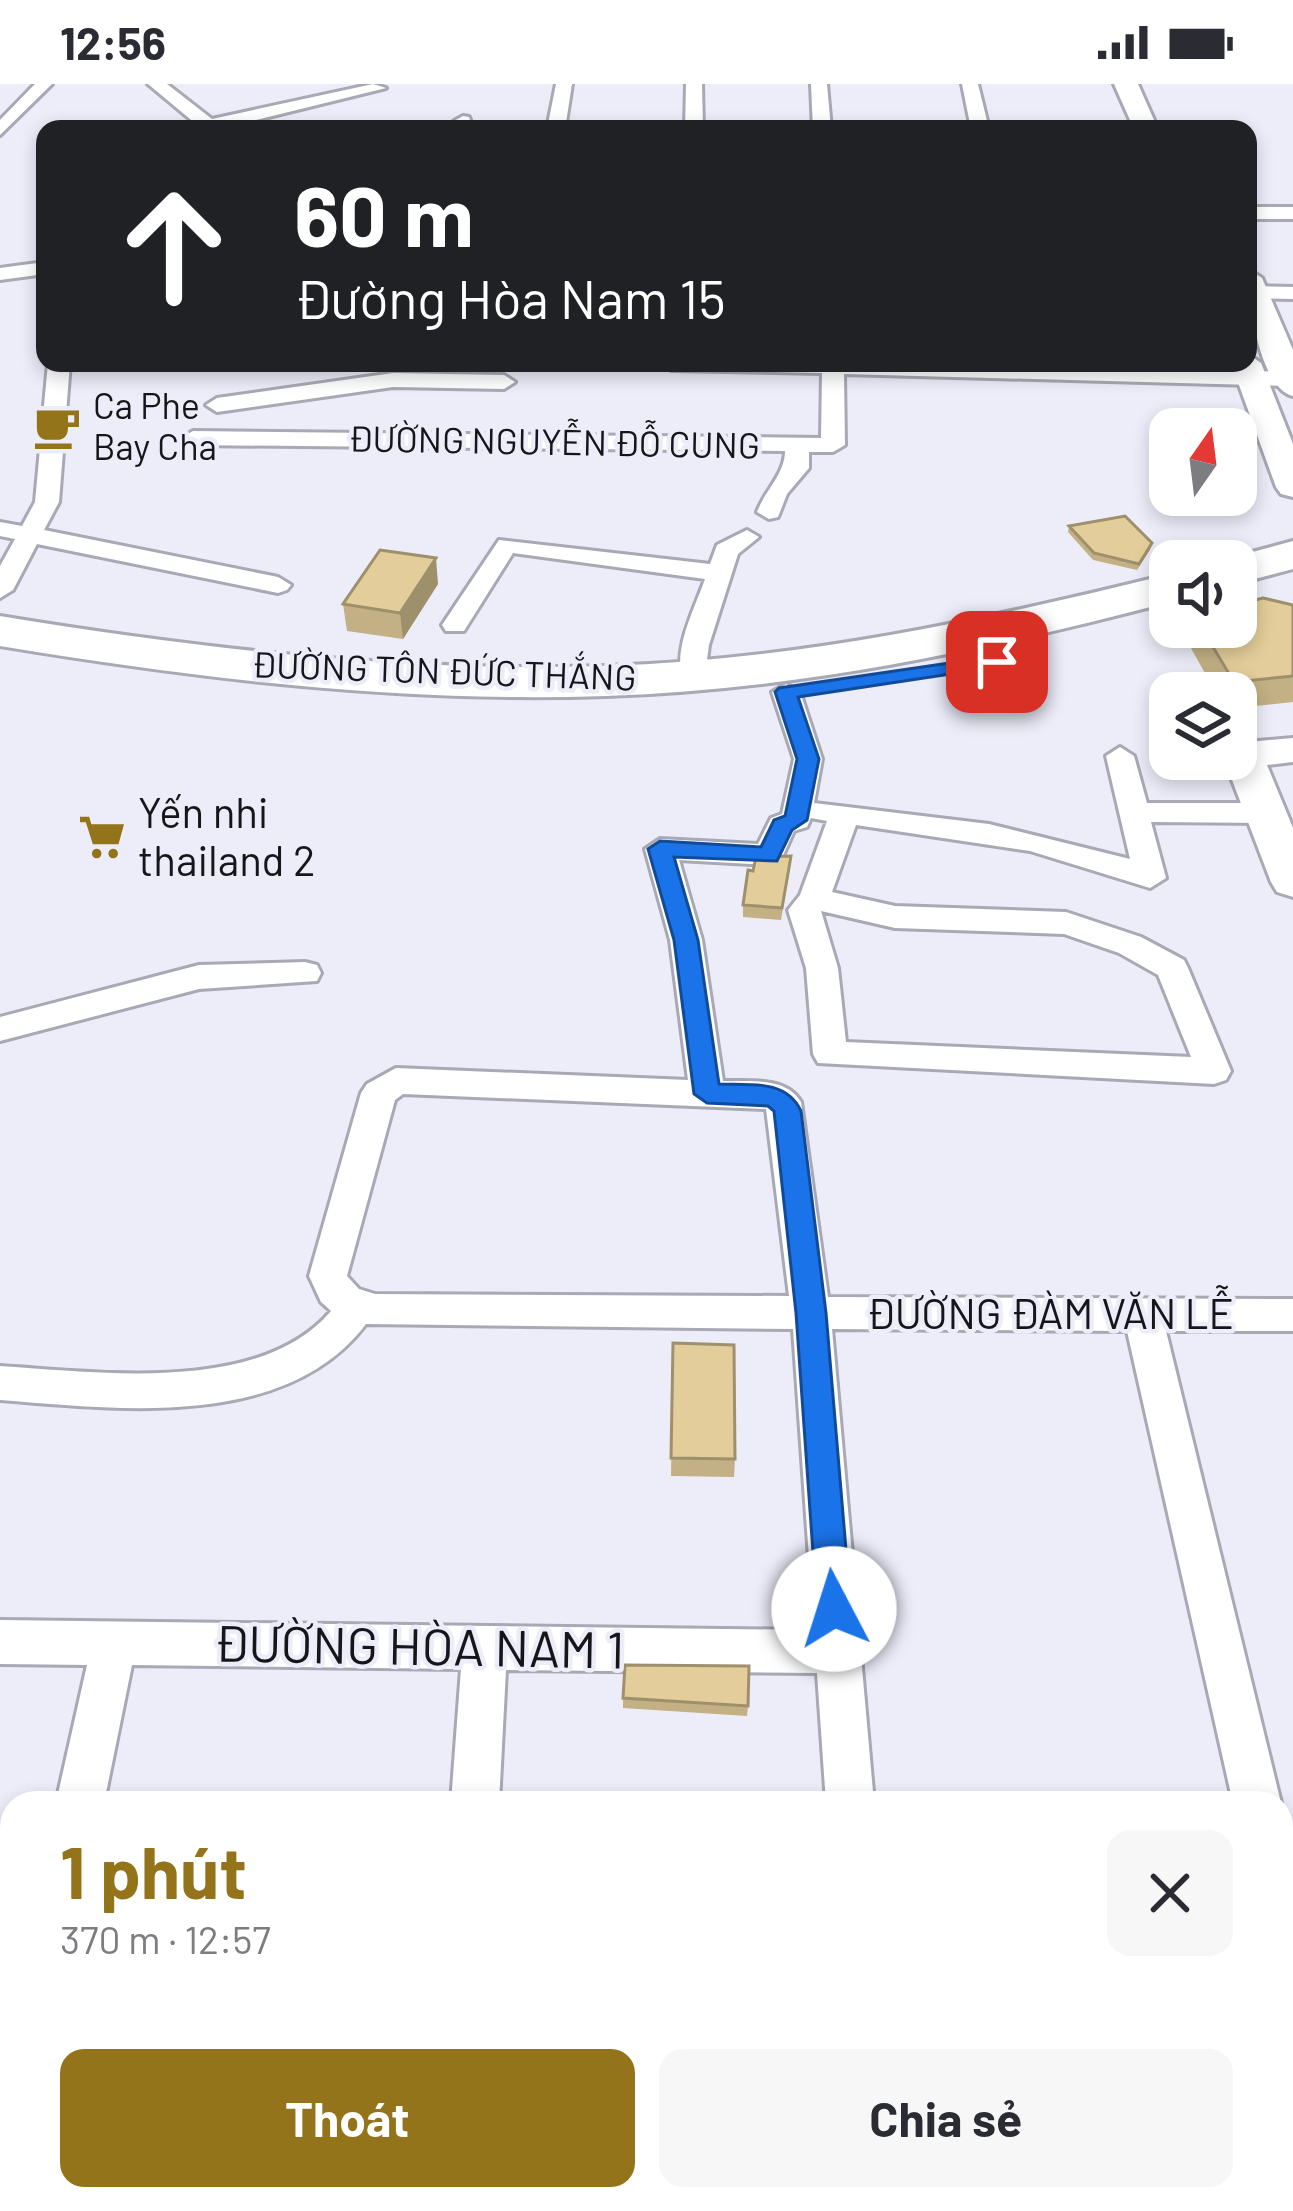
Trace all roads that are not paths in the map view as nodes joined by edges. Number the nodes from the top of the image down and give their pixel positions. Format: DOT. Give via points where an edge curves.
graph roads {
  1 [pos="44,84"];
  2 [pos="156,84"];
  3 [pos="564,84"];
  4 [pos="694,84"];
  5 [pos="819,84"];
  6 [pos="970,84"];
  7 [pos="1126,84"];
  8 [pos="378,88"];
  9 [pos="201,120"];
  10 [pos="240,120"];
  11 [pos="558,120"];
  12 [pos="694,120"];
  13 [pos="821,120"];
  14 [pos="978,120"];
  15 [pos="1142,120"];
  16 [pos="0,130"];
  17 [pos="1257,213"];
  18 [pos="1293,213"];
  19 [pos="36,269"];
  20 [pos="0,274"];
  21 [pos="1257,288"];
  22 [pos="1293,293"];
  23 [pos="1257,303"];
  24 [pos="58,372"];
  25 [pos="833,372"];
  26 [pos="1249,372"];
  27 [pos="1253,372"];
  28 [pos="1292,382"];
  29 [pos="502,402"];
  30 [pos="217,405"];
  31 [pos="194,438"];
  32 [pos="797,445"];
  33 [pos="1293,487"];
  34 [pos="769,512"];
  35 [pos="0,529"];
  36 [pos="29,535"];
  37 [pos="747,537"];
  38 [pos="1293,555"];
  39 [pos="1257,564"];
  40 [pos="720,573"];
  41 [pos="278,585"];
  42 [pos="1293,588"];
  43 [pos="0,590"];
  44 [pos="1149,593"];
  45 [pos="1257,597"];
  46 [pos="455,625"];
  47 [pos="1149,625"];
  48 [pos="0,631"];
  49 [pos="0,662"];
  50 [pos="694,676"];
  51 [pos="355,689"];
  52 [pos="786,692"];
  53 [pos="1293,750"];
  54 [pos="1120,756"];
  55 [pos="800,808"];
  56 [pos="1134,812"];
  57 [pos="1267,813"];
  58 [pos="845,814"];
  59 [pos="1293,883"];
  60 [pos="814,899"];
  61 [pos="305,973"];
  62 [pos="1,1033"];
  63 [pos="707,1094"];
  64 [pos="366,1308"];
  65 [pos="811,1313"];
  66 [pos="1143,1315"];
  67 [pos="1293,1315"];
  68 [pos="0,1383"];
  69 [pos="0,1642"];
  70 [pos="114,1643"];
  71 [pos="485,1648"];
  72 [pos="837,1652"];
  73 [pos="83,1791"];
  74 [pos="476,1791"];
  75 [pos="849,1791"];
  76 [pos="1254,1791"];
  1 -- 16 [label="street"];
  2 -- 9 [label="street"];
  3 -- 11 [label="street"];
  4 -- 12 [label="street"];
  5 -- 13 [label="street"];
  6 -- 14 [label="street"];
  7 -- 15 [label="street"];
  8 -- 10 [label="street"];
  17 -- 18 [label="street"];
  19 -- 20 [label="street"];
  21 -- 22 [label="street"];
  23 -- 28 [label="street"];
  24 -- 36 [label="street" via="46,502"];
  25 -- 32 [label="street, ĐƯỜNG NGUYỄN ĐỖ CUNG" via="833,445"];
  26 -- 33 [label="street"];
  27 -- 28 [label="street"];
  29 -- 30 [label="street" via="393,380"];
  29 -- 31 [label="street, ĐƯỜNG NGUYỄN ĐỖ CUNG"];
  29 -- 32 [label="street, ĐƯỜNG NGUYỄN ĐỖ CUNG"];
  32 -- 34 [label="street" via="797,468"];
  35 -- 36 [label="street"];
  36 -- 41 [label="street"];
  36 -- 43 [label="street"];
  37 -- 40 [label="street" via="726,550"];
  38 -- 39 [label="highway"];
  40 -- 46 [label="street" via="508,545"];
  40 -- 50 [label="street"];
  42 -- 45 [label="highway"];
  44 -- 50 [label="highway, ĐƯỜNG TÔN ĐỨC THẮNG" via="990,634"];
  47 -- 52 [label="highway, ĐƯỜNG TÔN ĐỨC THẮNG" via="917,677"];
  48 -- 51 [label="highway, ĐƯỜNG TÔN ĐỨC THẮNG"];
  49 -- 51 [label="highway, ĐƯỜNG TÔN ĐỨC THẮNG" via="228,693"];
  50 -- 51 [label="highway, ĐƯỜNG TÔN ĐỨC THẮNG"];
  51 -- 52 [label="highway, ĐƯỜNG TÔN ĐỨC THẮNG" via="594,706"];
  52 -- 55 [label="street" via="808,759"];
  53 -- 57 [label="street" via="1242,754"];
  54 -- 56 [label="street"];
  55 -- 58 [label="street"];
  55 -- 63 [label="street" via="769,855 660,849 686,940"];
  56 -- 57 [label="street"];
  56 -- 58 [label="street" via="1150,878 1096,855"];
  57 -- 59 [label="street"];
  58 -- 60 [label="street"];
  60 -- 60 [label="street" via="895,917 1066,923 1130,945 1172,968 1214,1071 830,1054 822,968 804,910"];
  61 -- 62 [label="street" via="199,977"];
  63 -- 64 [label="street" via="386,1085 328,1276 338,1296"];
  63 -- 65 [label="street" via="783,1102"];
  64 -- 65 [label="street, ĐƯỜNG ĐÀM VĂN LỄ"];
  64 -- 68 [label="street" via="320,1348 258,1378 73,1388"];
  65 -- 66 [label="street, ĐƯỜNG ĐÀM VĂN LỄ"];
  65 -- 72 [label="street"];
  66 -- 67 [label="street, ĐƯỜNG ĐÀM VĂN LỄ"];
  66 -- 76 [label="street"];
  69 -- 70 [label="street, ĐƯỜNG HÒA NAM 1"];
  70 -- 71 [label="street, ĐƯỜNG HÒA NAM 1"];
  70 -- 73 [label="street"];
  71 -- 72 [label="street, ĐƯỜNG HÒA NAM 1"];
  71 -- 74 [label="street"];
  72 -- 75 [label="street"];
}
